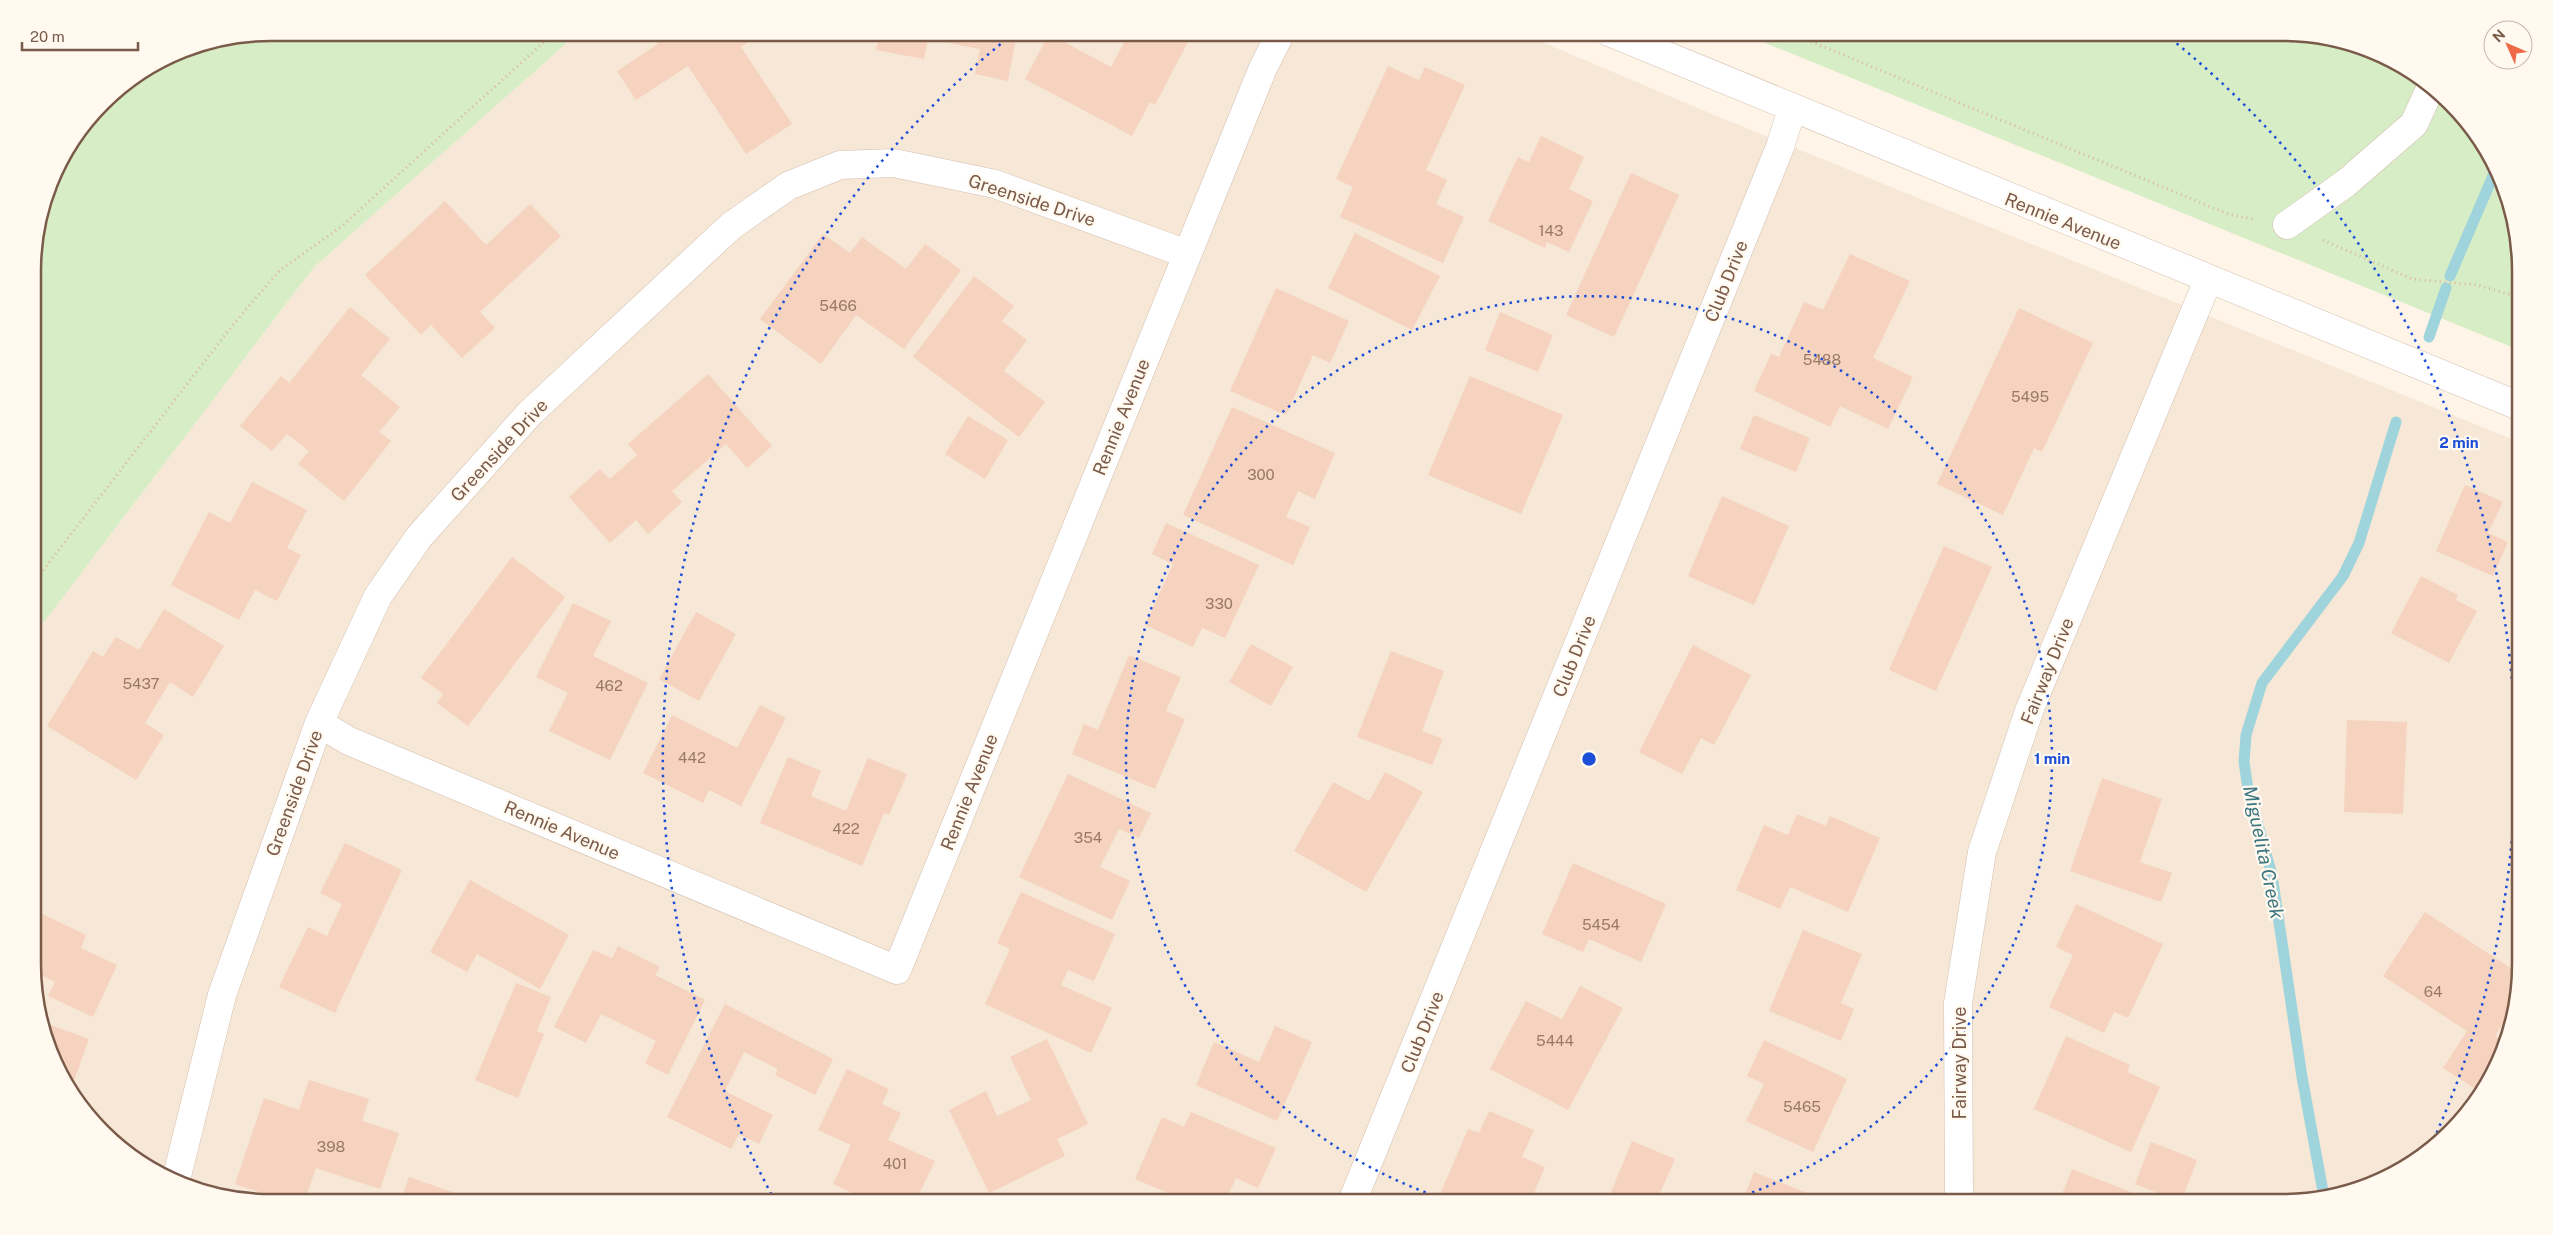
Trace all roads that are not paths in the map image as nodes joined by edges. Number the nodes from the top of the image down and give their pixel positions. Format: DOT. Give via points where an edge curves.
graph roads {
  1 [pos="1276,41"];
  2 [pos="1630,41"];
  3 [pos="2428,94"];
  4 [pos="1792,109"];
  5 [pos="2287,225"];
  6 [pos="1187,254"];
  7 [pos="2208,280"];
  8 [pos="2512,403"];
  9 [pos="319,723"];
  10 [pos="178,1173"];
  11 [pos="1355,1194"];
  12 [pos="1959,1194"];
  1 -- 6 [label="street, Rennie Avenue"];
  2 -- 4 [label="street, Rennie Avenue"];
  3 -- 5 [label="street" via="2414,124 2346,183"];
  4 -- 7 [label="street, Rennie Avenue"];
  4 -- 11 [label="street, Club Drive" via="1780,147"];
  6 -- 9 [label="street, Greenside Drive" via="995,184 894,162 840,165 788,186 731,226 530,414 419,537 378,596"];
  6 -- 9 [label="street, Rennie Avenue" via="897,970 349,741"];
  7 -- 8 [label="street, Rennie Avenue"];
  7 -- 12 [label="street, Fairway Drive" via="2029,711 1982,852 1958,1003"];
  9 -- 10 [label="street, Greenside Drive" via="222,995"];
}
